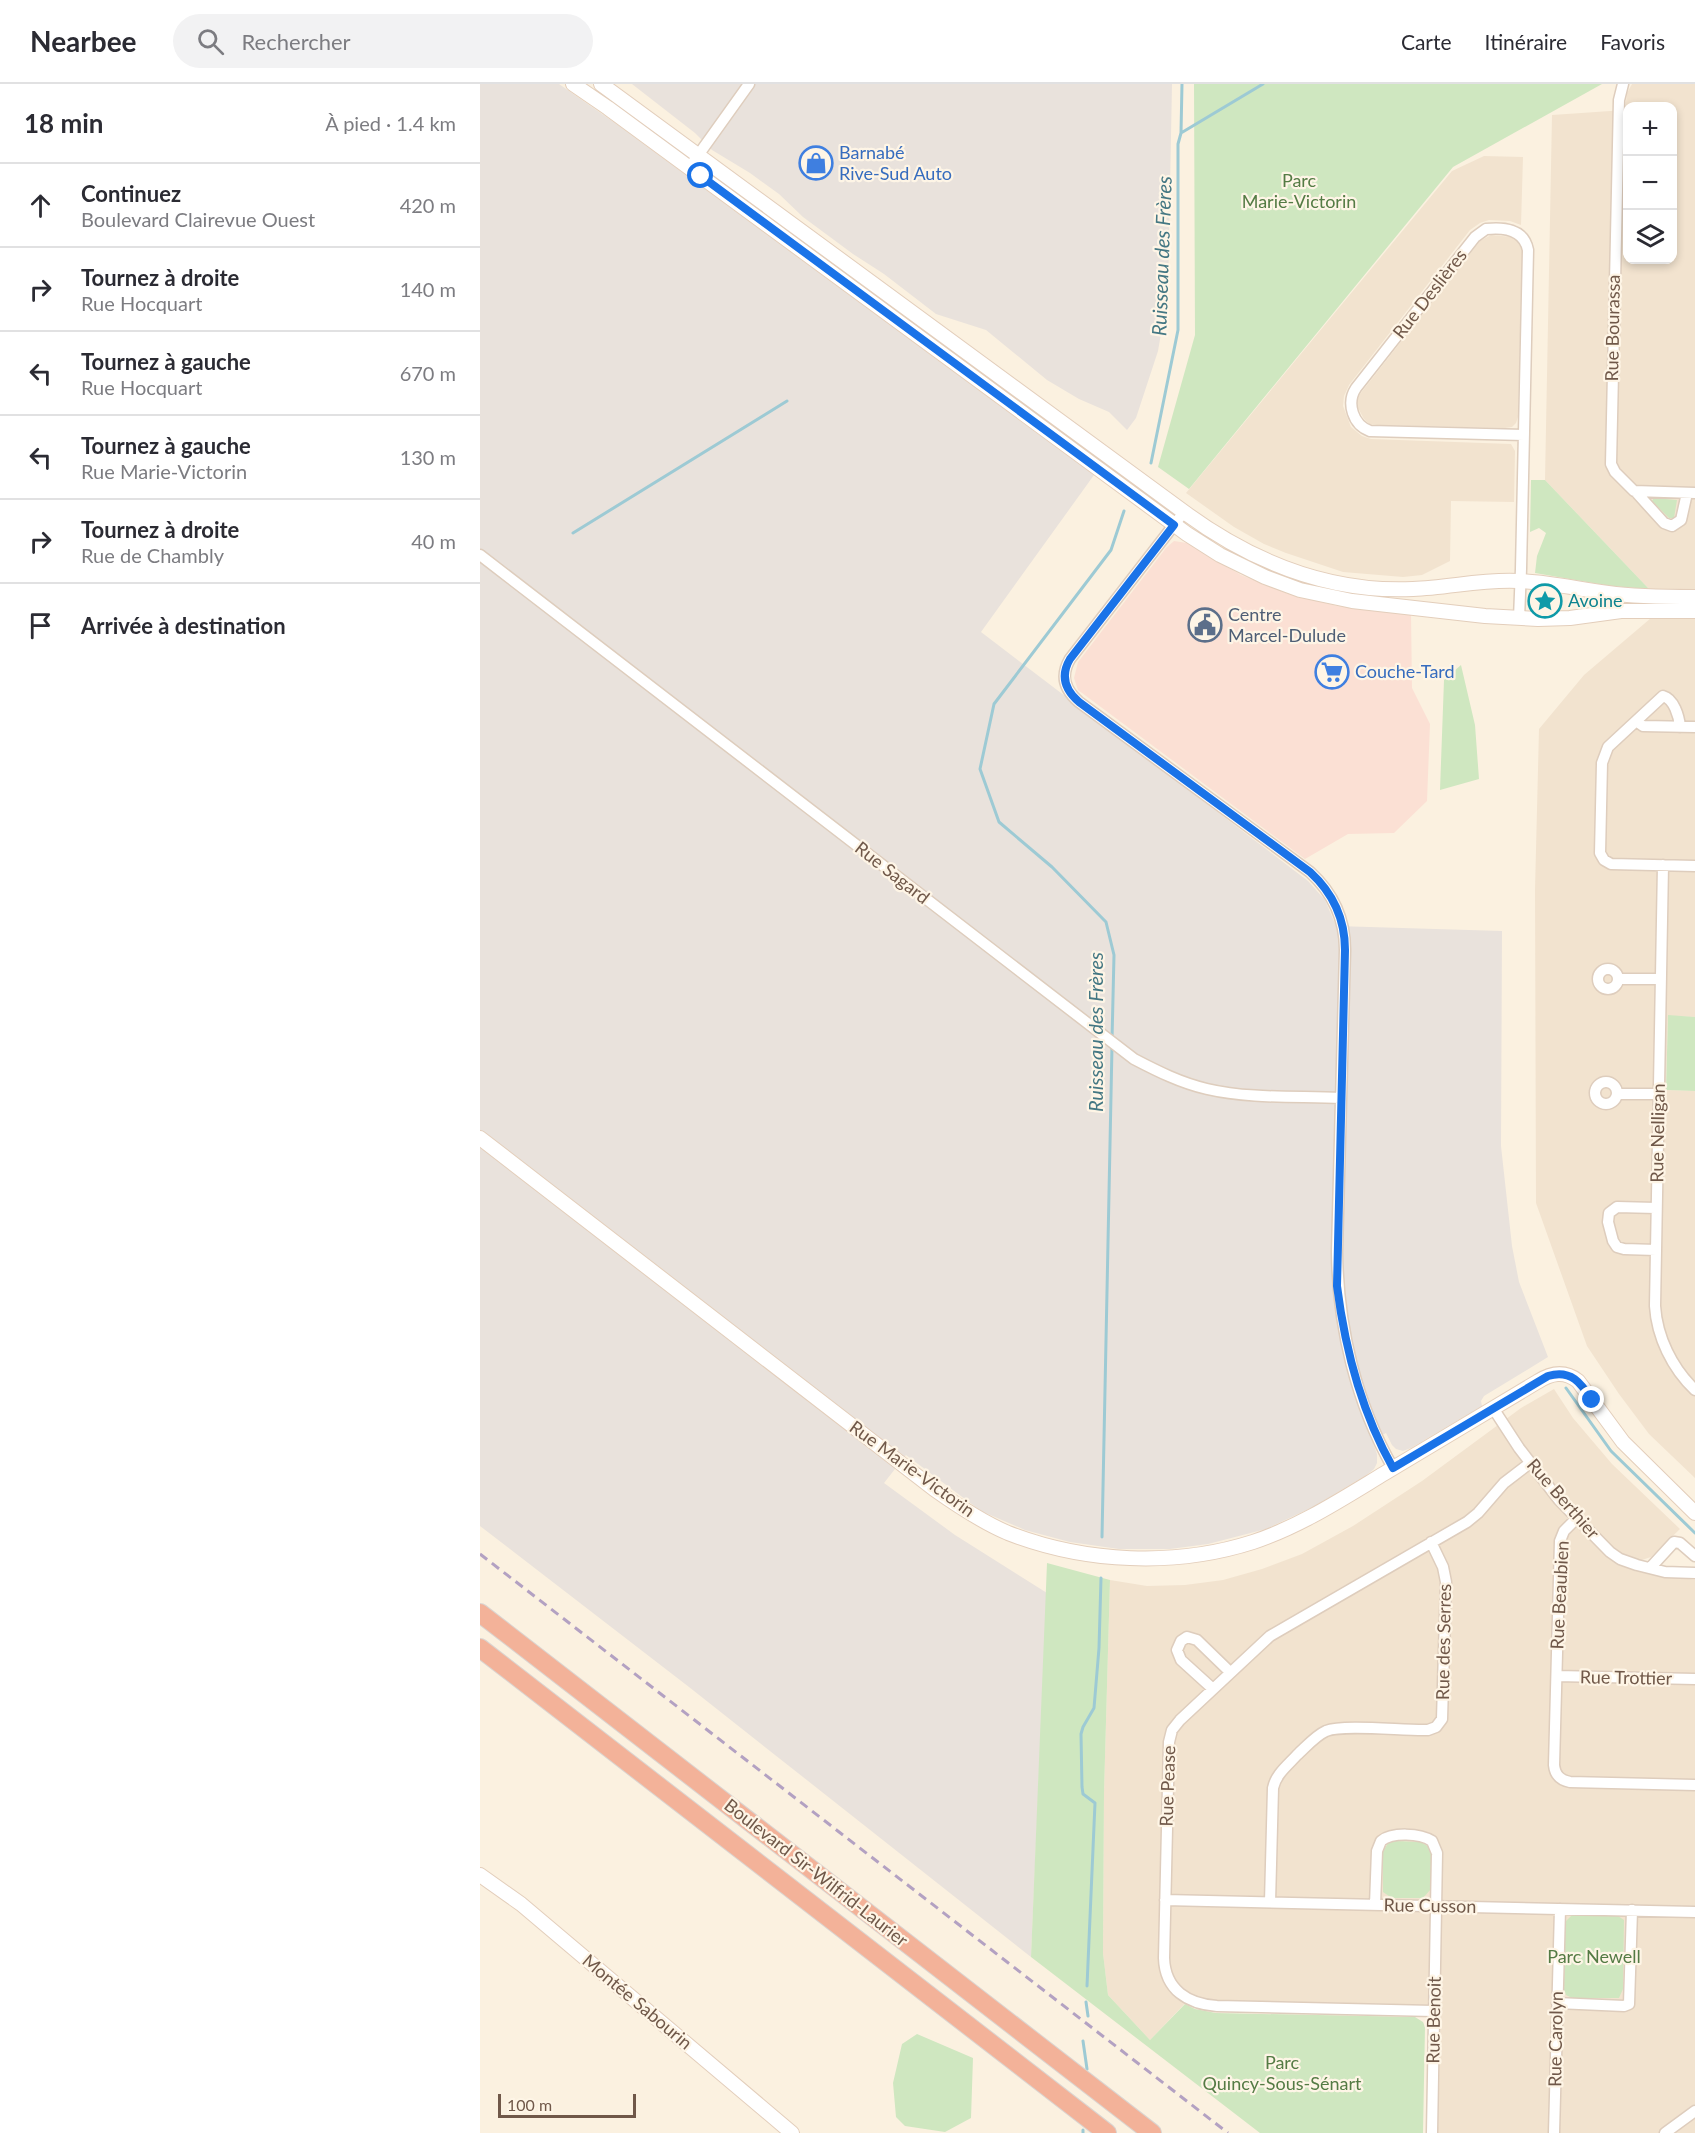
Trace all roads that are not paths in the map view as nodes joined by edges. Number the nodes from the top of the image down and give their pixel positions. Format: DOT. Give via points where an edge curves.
graph roads {
  1 [pos="573,84"];
  2 [pos="601,84"];
  3 [pos="749,84"];
  4 [pos="1623,84"];
  5 [pos="698,155"];
  6 [pos="689,168"];
  7 [pos="822,246"];
  8 [pos="813,259"];
  9 [pos="1051,415"];
  10 [pos="1042,427"];
  11 [pos="1524,435"];
  12 [pos="1635,491"];
  13 [pos="1691,493"];
  14 [pos="1184,512"];
  15 [pos="1174,525"];
  16 [pos="480,555"];
  17 [pos="1521,581"];
  18 [pos="1332,582"];
  19 [pos="1325,596"];
  20 [pos="1695,597"];
  21 [pos="1695,611"];
  22 [pos="1519,618"];
  23 [pos="1636,721"];
  24 [pos="1680,727"];
  25 [pos="1695,727"];
  26 [pos="1663,865"];
  27 [pos="1695,866"];
  28 [pos="1618,979"];
  29 [pos="1661,979"];
  30 [pos="1617,1094"];
  31 [pos="1659,1094"];
  32 [pos="1341,1098"];
  33 [pos="480,1138"];
  34 [pos="1656,1208"];
  35 [pos="1656,1250"];
  36 [pos="1695,1390"];
  37 [pos="1493,1408"];
  38 [pos="1530,1463"];
  39 [pos="1393,1468"];
  40 [pos="1695,1513"];
  41 [pos="1576,1518"];
  42 [pos="1431,1542"];
  43 [pos="1695,1556"];
  44 [pos="1651,1567"];
  45 [pos="1695,1573"];
  46 [pos="480,1613"];
  47 [pos="480,1648"];
  48 [pos="1230,1672"];
  49 [pos="1557,1676"];
  50 [pos="1695,1679"];
  51 [pos="1213,1689"];
  52 [pos="1695,1785"];
  53 [pos="480,1875"];
  54 [pos="1165,1900"];
  55 [pos="1270,1902"];
  56 [pos="1375,1905"];
  57 [pos="1436,1906"];
  58 [pos="1560,1909"];
  59 [pos="1632,1910"];
  60 [pos="1695,1912"];
  61 [pos="1557,2003"];
  62 [pos="1434,2011"];
  63 [pos="1693,2117"];
  64 [pos="792,2133"];
  65 [pos="1107,2133"];
  66 [pos="1152,2133"];
  67 [pos="1432,2133"];
  68 [pos="1554,2133"];
  69 [pos="1665,2133"];
  1 -- 6 [label="street"];
  2 -- 5 [label="street"];
  3 -- 5 [label="street"];
  4 -- 12 [label="street, Rue Bourassa" via="1618,100 1611,460 1613,470"];
  5 -- 6 [label="street"];
  5 -- 7 [label="street"];
  6 -- 8 [label="street"];
  7 -- 8 [label="street"];
  7 -- 9 [label="street"];
  8 -- 10 [label="street"];
  9 -- 10 [label="street"];
  9 -- 14 [label="street"];
  10 -- 15 [label="street"];
  11 -- 11 [label="street, Rue Deslières" via="1370,431 1359,423 1350,402 1352,394 1475,237 1486,229 1516,232 1527,245"];
  11 -- 17 [label="street, Rue Deslières"];
  12 -- 13 [label="street, Rue Bourassa"];
  12 -- 13 [label="street, Rue Bourassa" via="1664,523 1672,526 1682,520"];
  14 -- 15 [label="street"];
  14 -- 18 [label="street" via="1260,558"];
  15 -- 19 [label="street" via="1242,567"];
  15 -- 32 [label="street" via="1070,659 1065,670 1066,685 1079,702 1304,867 1329,894 1342,921 1345,943"];
  16 -- 32 [label="street, Rue Sagard" via="1134,1059 1167,1077 1206,1089"];
  17 -- 18 [label="street" via="1404,590"];
  17 -- 20 [label="street" via="1620,595"];
  17 -- 22 [label="street, Rue Deslières"];
  18 -- 19 [label="street"];
  19 -- 22 [label="street"];
  21 -- 22 [label="street"];
  23 -- 24 [label="street" via="1643,726"];
  23 -- 24 [label="street" via="1665,696 1679,718"];
  23 -- 26 [label="street" via="1603,756 1600,853 1611,864"];
  24 -- 25 [label="street"];
  26 -- 27 [label="street"];
  26 -- 29 [label="street, Rue Nelligan"];
  28 -- 29 [label="street"];
  29 -- 31 [label="street, Rue Nelligan"];
  30 -- 31 [label="street"];
  31 -- 34 [label="street, Rue Nelligan"];
  32 -- 39 [label="street" via="1337,1252 1340,1312 1356,1379"];
  33 -- 39 [label="street, Rue Marie-Victorin" via="934,1489 1007,1532 1056,1547 1107,1556 1158,1558 1207,1553 1253,1542 1297,1524"];
  34 -- 35 [label="street, Rue Nelligan"];
  34 -- 35 [label="street" via="1617,1208 1608,1218 1617,1247"];
  35 -- 36 [label="street, Rue Nelligan" via="1655,1306 1660,1335 1678,1370"];
  37 -- 38 [label="street, Rue Berthier"];
  37 -- 39 [label="street, Rue Marie-Victorin"];
  37 -- 40 [label="street, Rue Marie-Victorin" via="1548,1376 1568,1375 1581,1384 1623,1442"];
  38 -- 41 [label="street, Rue Berthier"];
  38 -- 42 [label="street, Rue Pease" via="1496,1491 1474,1516"];
  41 -- 44 [label="street, Rue Berthier" via="1615,1556"];
  41 -- 49 [label="street, Rue Beaubien" via="1560,1541"];
  42 -- 48 [label="street, Rue Pease" via="1270,1636"];
  42 -- 55 [label="street, Rue des Serres" via="1446,1582 1442,1719 1428,1730 1328,1731 1279,1773 1272,1792"];
  43 -- 44 [label="street" via="1674,1542"];
  44 -- 45 [label="street, Rue Berthier" via="1665,1572"];
  46 -- 66 [label="highway, Boulevard Sir-Wilfrid-Laurier"];
  47 -- 65 [label="highway, Boulevard Sir-Wilfrid-Laurier"];
  48 -- 51 [label="street, Rue Pease"];
  48 -- 51 [label="street" via="1197,1640 1190,1637 1181,1641 1177,1650 1181,1660"];
  49 -- 50 [label="street, Rue Trottier"];
  49 -- 52 [label="street, Rue Beaubien" via="1554,1766 1560,1778 1569,1782"];
  51 -- 54 [label="street, Rue Pease" via="1177,1723 1170,1738"];
  53 -- 64 [label="street, Montée Sabourin" via="521,1904"];
  54 -- 55 [label="street, Rue Cusson"];
  54 -- 62 [label="street, Rue Pease" via="1164,1968 1172,1986 1191,2001 1217,2006"];
  55 -- 56 [label="street, Rue Cusson"];
  56 -- 57 [label="street, Rue Cusson"];
  56 -- 57 [label="street, Rue Benoit" via="1377,1848 1383,1839 1394,1836 1425,1837 1436,1845"];
  57 -- 58 [label="street, Rue Cusson"];
  57 -- 62 [label="street, Rue Benoit"];
  58 -- 59 [label="street, Rue Cusson"];
  58 -- 61 [label="street, Rue Carolyn"];
  59 -- 60 [label="street, Rue Cusson"];
  59 -- 61 [label="street" via="1629,2004"];
  61 -- 68 [label="street, Rue Carolyn"];
  62 -- 67 [label="street, Rue Benoit"];
  63 -- 69 [label="street"];
}
